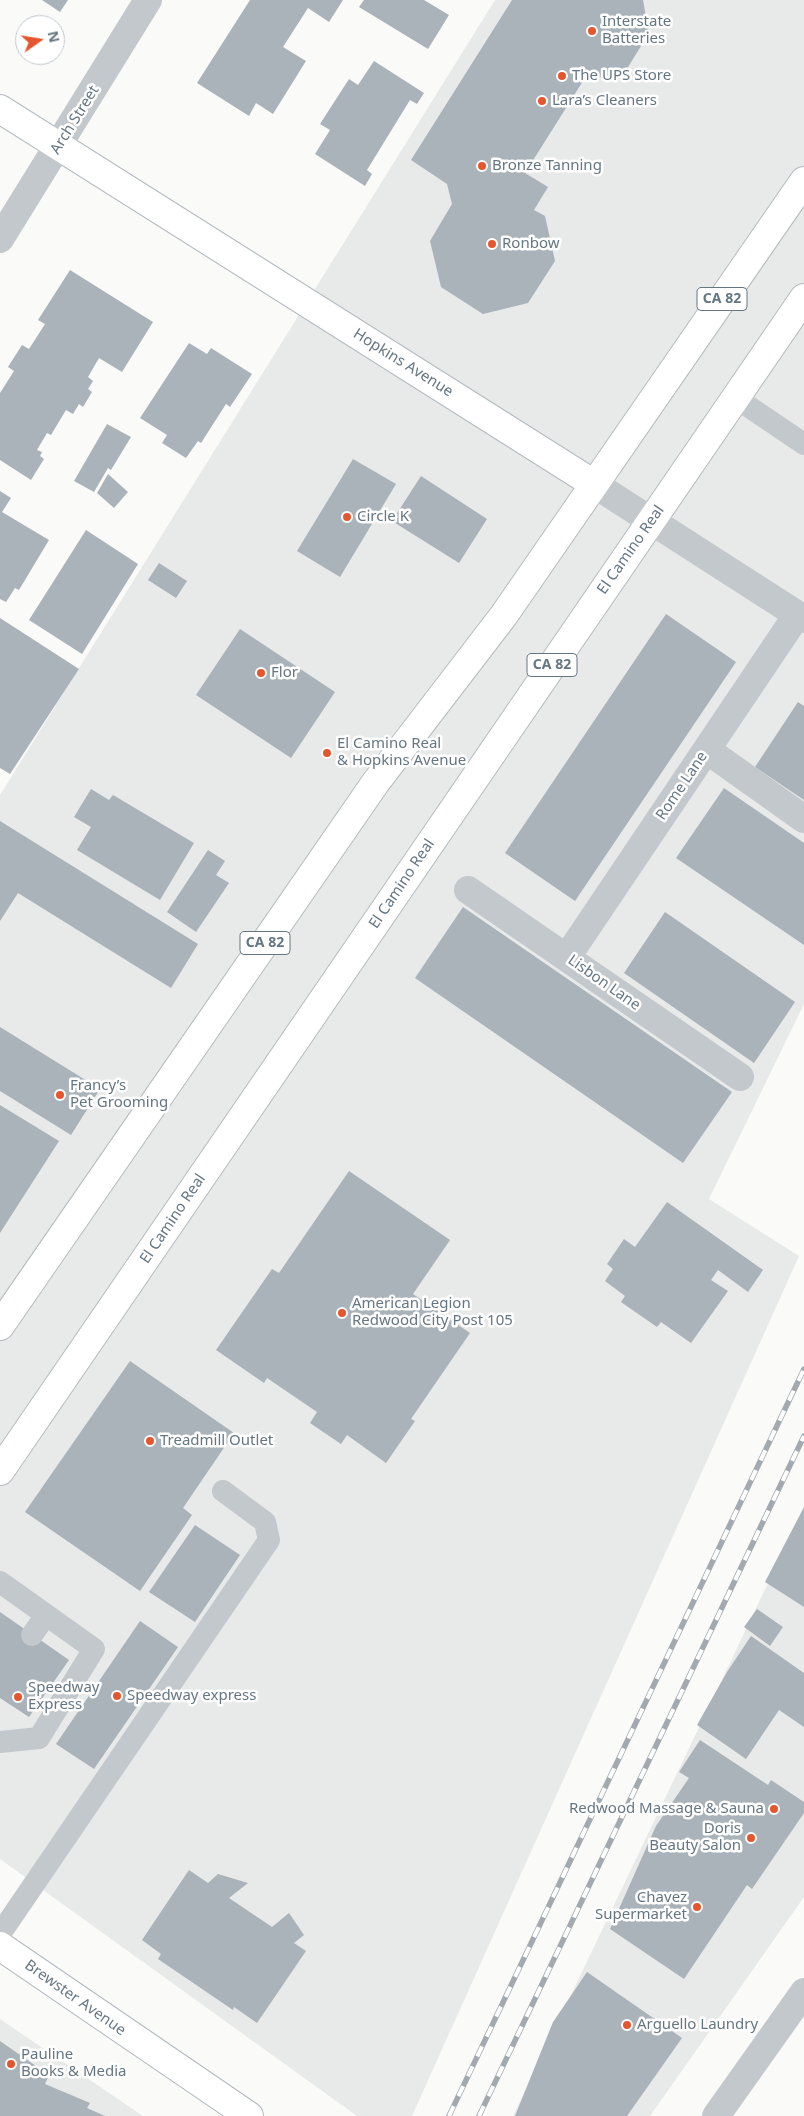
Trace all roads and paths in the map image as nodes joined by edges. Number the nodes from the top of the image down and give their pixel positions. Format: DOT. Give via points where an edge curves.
graph roads {
  1 [pos="148,0"];
  2 [pos="0,109"];
  3 [pos="58,146"];
  4 [pos="804,181"];
  5 [pos="0,239"];
  6 [pos="804,298"];
  7 [pos="736,398"];
  8 [pos="803,442"];
  9 [pos="594,484"];
  10 [pos="651,521"];
  11 [pos="801,617"];
  12 [pos="707,750"];
  13 [pos="804,819"];
  14 [pos="468,890"];
  15 [pos="567,957"];
  16 [pos="740,1077"];
  17 [pos="0,1326"];
  18 [pos="0,1472"];
  19 [pos="223,1491"];
  20 [pos="0,1582"];
  21 [pos="46,1615"];
  22 [pos="32,1635"];
  23 [pos="0,1742"];
  24 [pos="0,1934"];
  25 [pos="0,1946"];
  26 [pos="804,1992"];
  27 [pos="237,2113"];
  28 [pos="716,2116"];
  1 -- 3 [label="street, Arch Street"];
  2 -- 3 [label="main road, Hopkins Avenue"];
  3 -- 5 [label="street, Arch Street"];
  3 -- 9 [label="main road, Hopkins Avenue"];
  4 -- 9 [label="main road, CA 82"];
  6 -- 7 [label="main road, El Camino Real / CA 82"];
  7 -- 8 [label="lane"];
  7 -- 10 [label="main road, El Camino Real / CA 82"];
  9 -- 10 [label="street, Hopkins Avenue"];
  9 -- 17 [label="main road, CA 82" via="504,616 376,782"];
  10 -- 11 [label="street, Hopkins Avenue"];
  10 -- 18 [label="main road, El Camino Real / CA 82"];
  11 -- 12 [label="street, Rome Lane"];
  12 -- 13 [label="street"];
  12 -- 15 [label="street, Rome Lane"];
  14 -- 15 [label="street, Lisbon Lane"];
  15 -- 16 [label="street, Lisbon Lane"];
  19 -- 24 [label="lane" via="265,1522 269,1540"];
  20 -- 21 [label="lane"];
  21 -- 22 [label="lane"];
  21 -- 23 [label="lane" via="94,1649 39,1738"];
  25 -- 27 [label="main road, Brewster Avenue"];
  26 -- 28 [label="street"];
}
